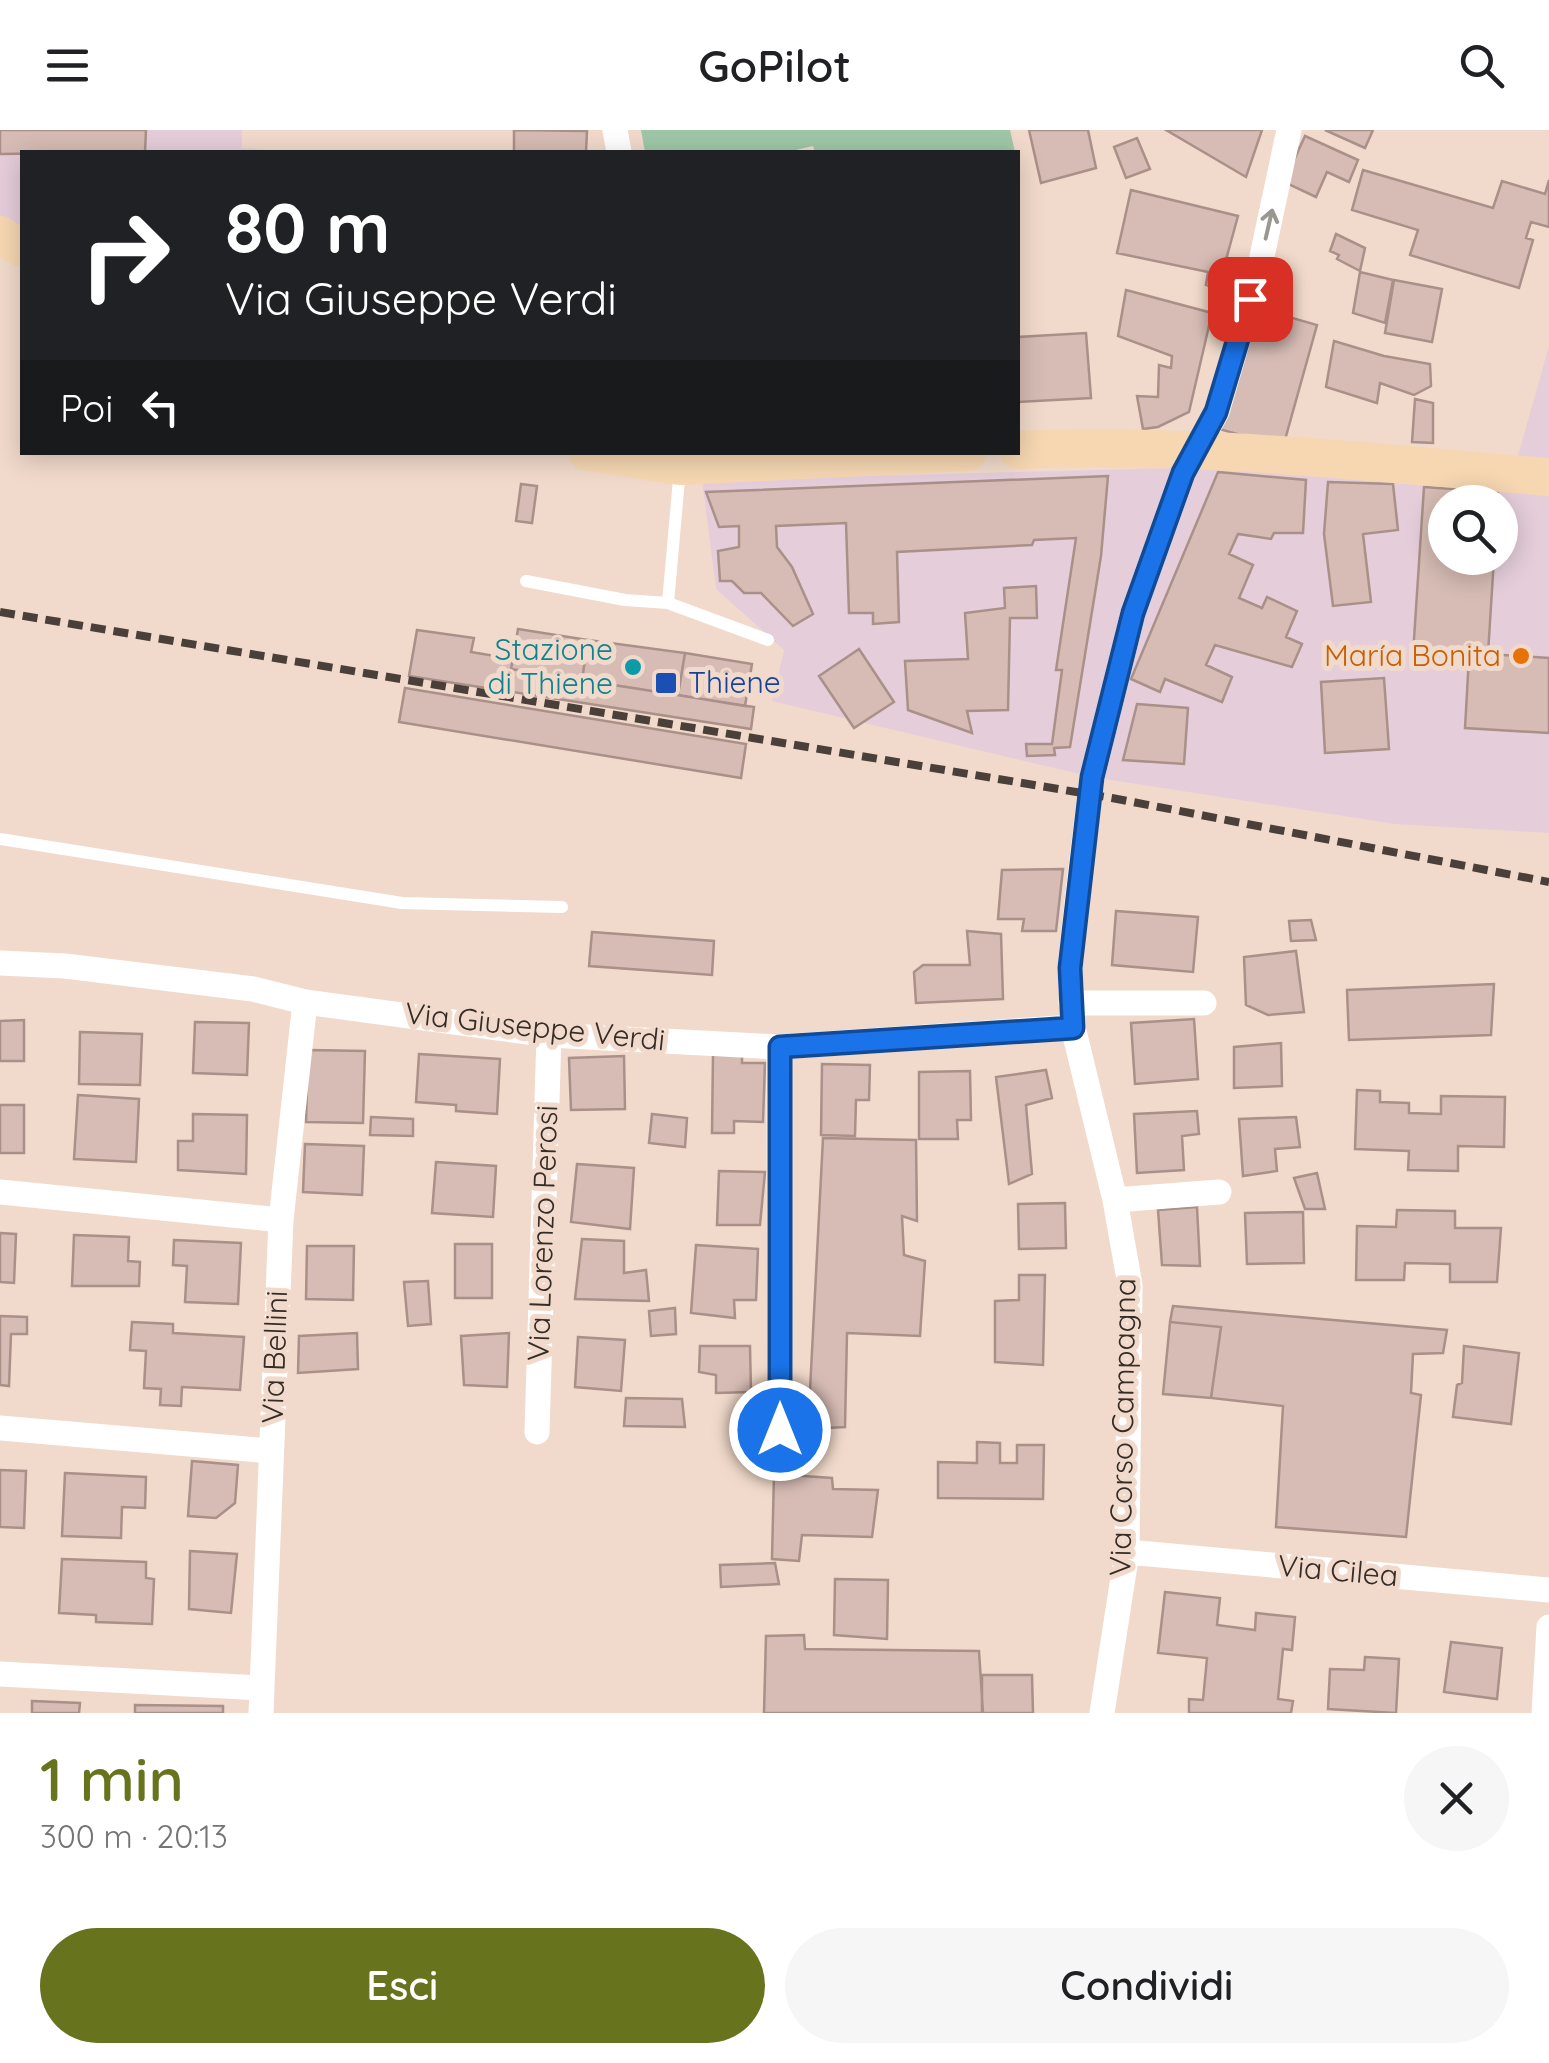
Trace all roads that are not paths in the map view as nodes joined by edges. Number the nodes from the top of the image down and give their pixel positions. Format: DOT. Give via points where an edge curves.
graph roads {
  1 [pos="1289,130"];
  2 [pos="1194,448"];
  3 [pos="1020,450"];
  4 [pos="626,455"];
  5 [pos="844,455"];
  6 [pos="678,459"];
  7 [pos="1549,477"];
  8 [pos="526,581"];
  9 [pos="668,603"];
  10 [pos="768,640"];
  11 [pos="0,839"];
  12 [pos="562,907"];
  13 [pos="0,962"];
  14 [pos="305,1002"];
  15 [pos="1204,1003"];
  16 [pos="1072,1015"];
  17 [pos="550,1035"];
  18 [pos="780,1047"];
  19 [pos="0,1192"];
  20 [pos="1220,1192"];
  21 [pos="1115,1200"];
  22 [pos="281,1220"];
  23 [pos="0,1428"];
  24 [pos="780,1430"];
  25 [pos="538,1432"];
  26 [pos="271,1451"];
  27 [pos="1127,1552"];
  28 [pos="1549,1590"];
  29 [pos="1549,1628"];
  30 [pos="0,1674"];
  31 [pos="261,1701"];
  32 [pos="1102,1713"];
  33 [pos="1544,1713"];
  2 -- 1 [label="street, Via Corso Campagna, one-way" via="1222,394 1261,261"];
  2 -- 3 [label="main road"];
  2 -- 7 [label="main road"];
  2 -- 16 [label="street, Via Corso Campagna" via="1133,613 1092,777 1070,968"];
  4 -- 6 [label="main road"];
  5 -- 6 [label="main road"];
  6 -- 9 [label="lane"];
  8 -- 9 [label="lane"];
  9 -- 10 [label="lane"];
  11 -- 12 [label="lane" via="402,903"];
  13 -- 14 [label="street, Via Giuseppe Verdi" via="253,989"];
  14 -- 17 [label="street, Via Giuseppe Verdi"];
  14 -- 22 [label="street, Via Bellini"];
  15 -- 16 [label="street"];
  16 -- 18 [label="street, Via Giuseppe Verdi"];
  16 -- 21 [label="street, Via Corso Campagna"];
  17 -- 18 [label="street, Via Giuseppe Verdi"];
  17 -- 25 [label="street, Via Lorenzo Perosi"];
  18 -- 24 [label="street"];
  19 -- 22 [label="street"];
  20 -- 21 [label="street"];
  21 -- 27 [label="street, Via Corso Campagna" via="1130,1285"];
  22 -- 26 [label="street, Via Bellini"];
  23 -- 26 [label="street"];
  26 -- 31 [label="street, Via Bellini"];
  27 -- 28 [label="street, Via Cilea"];
  27 -- 32 [label="street, Via Corso Campagna"];
  29 -- 33 [label="street"];
  30 -- 31 [label="street"];
}
